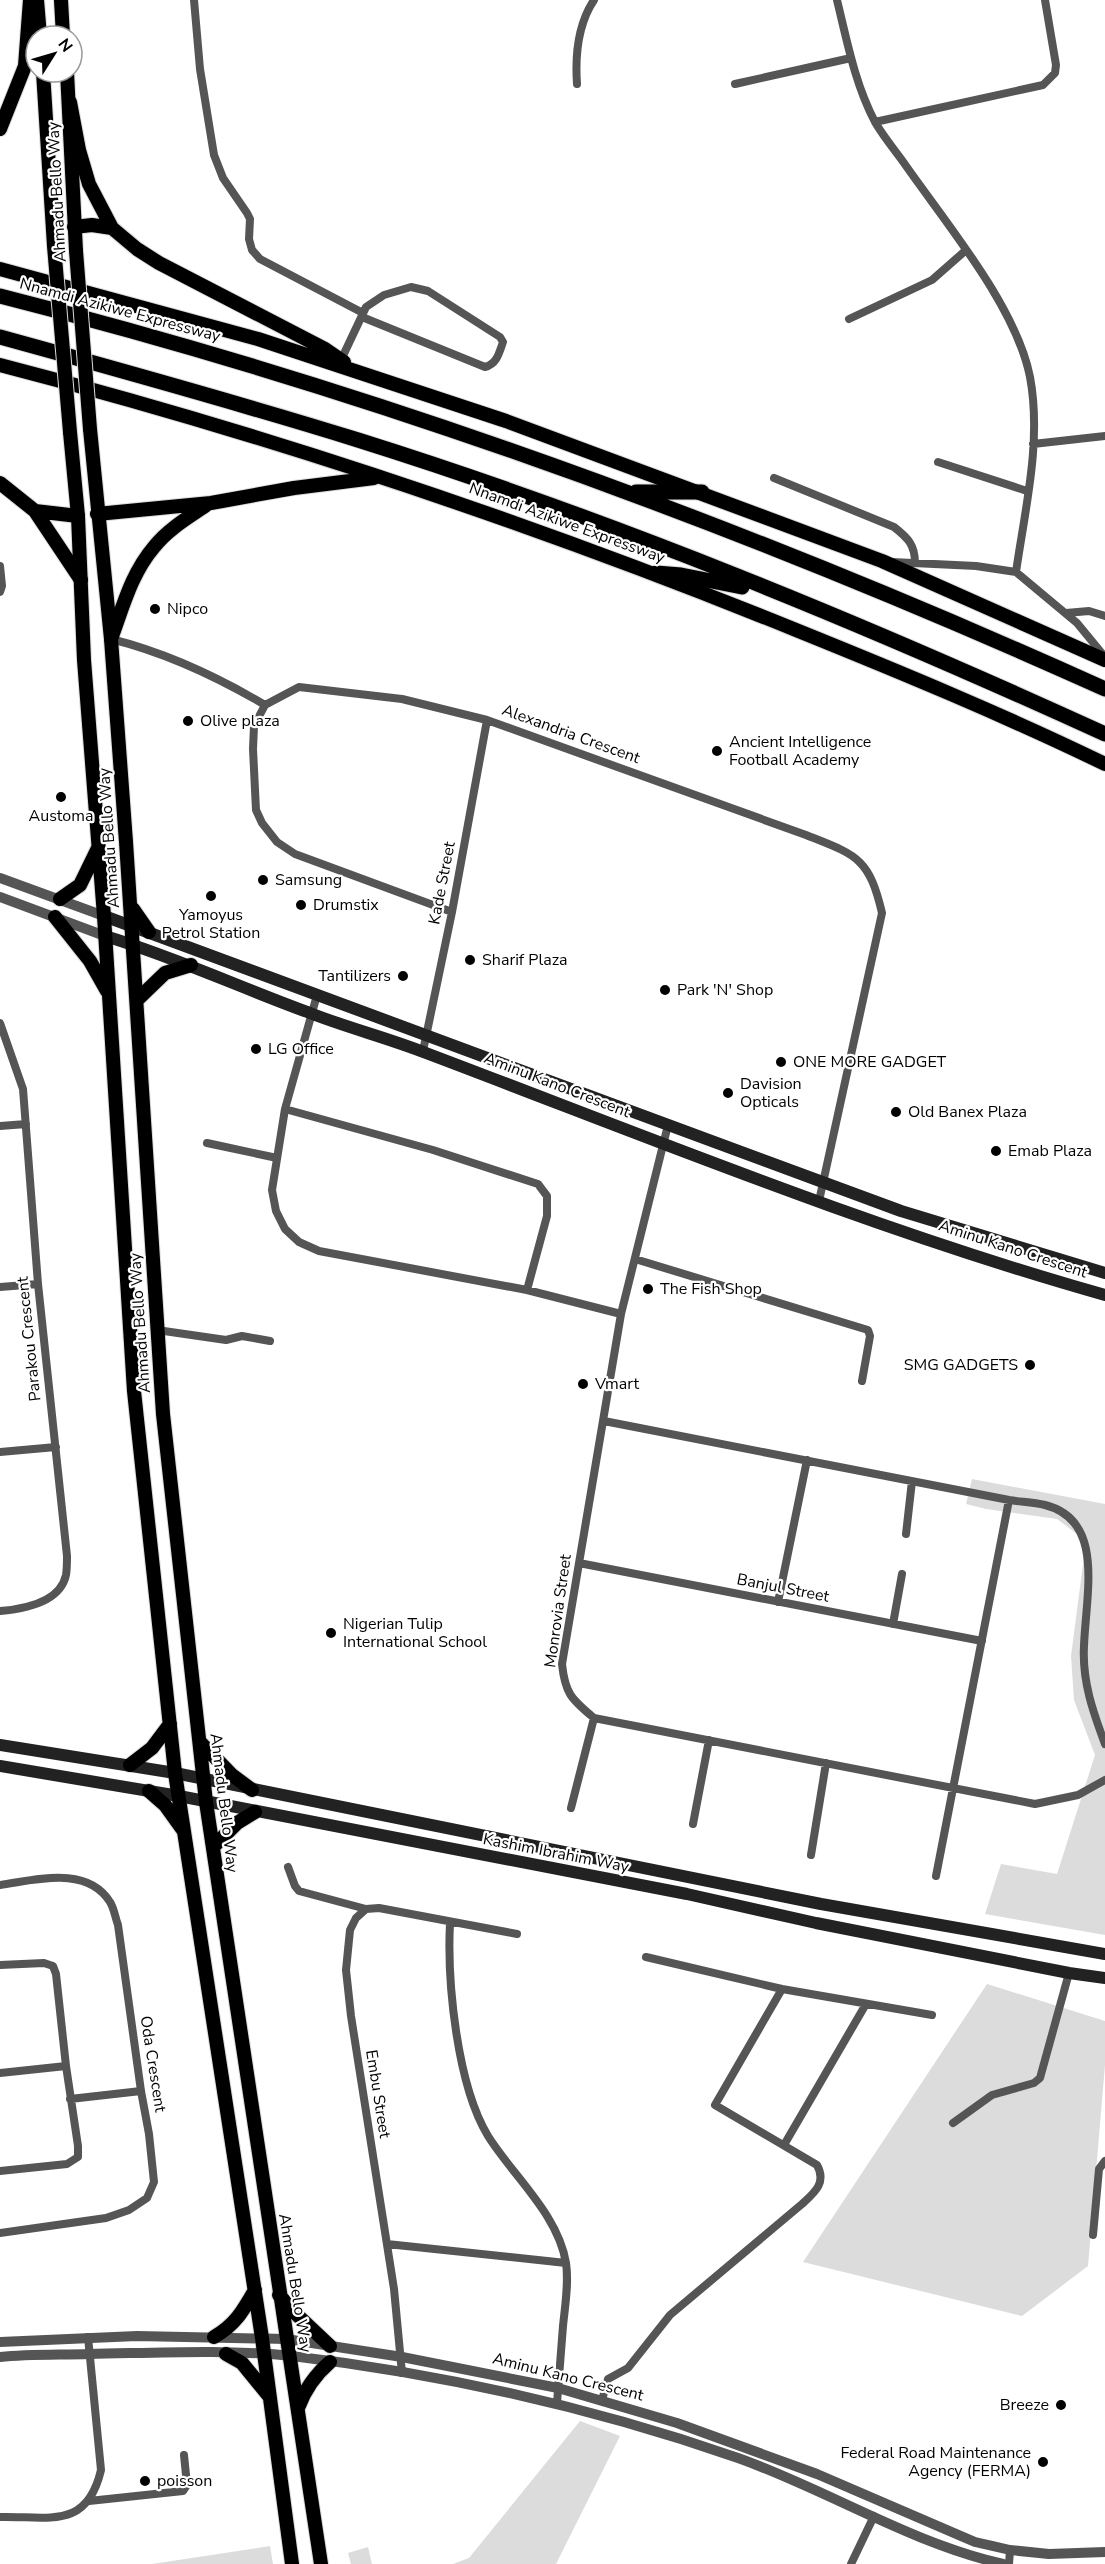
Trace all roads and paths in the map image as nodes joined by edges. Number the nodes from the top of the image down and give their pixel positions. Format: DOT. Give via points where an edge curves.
graph roads {
  1 [pos="30,0"];
  2 [pos="37,0"];
  3 [pos="61,0"];
  4 [pos="194,0"];
  5 [pos="594,0"];
  6 [pos="837,0"];
  7 [pos="1045,0"];
  8 [pos="39,24"];
  9 [pos="62,24"];
  10 [pos="851,58"];
  11 [pos="45,84"];
  12 [pos="68,84"];
  13 [pos="577,84"];
  14 [pos="735,84"];
  15 [pos="70,102"];
  16 [pos="875,122"];
  17 [pos="0,129"];
  18 [pos="74,227"];
  19 [pos="112,228"];
  20 [pos="965,251"];
  21 [pos="0,269"];
  22 [pos="0,296"];
  23 [pos="362,315"];
  24 [pos="849,319"];
  25 [pos="0,337"];
  26 [pos="341,360"];
  27 [pos="0,365"];
  28 [pos="353,369"];
  29 [pos="1105,436"];
  30 [pos="1033,444"];
  31 [pos="938,462"];
  32 [pos="381,477"];
  33 [pos="774,478"];
  34 [pos="0,483"];
  35 [pos="1027,491"];
  36 [pos="626,492"];
  37 [pos="702,492"];
  38 [pos="211,503"];
  39 [pos="34,511"];
  40 [pos="97,514"];
  41 [pos="78,516"];
  42 [pos="882,561"];
  43 [pos="915,563"];
  44 [pos="0,566"];
  45 [pos="1016,572"];
  46 [pos="656,573"];
  47 [pos="81,580"];
  48 [pos="771,589"];
  49 [pos="0,592"];
  50 [pos="1065,613"];
  51 [pos="1105,616"];
  52 [pos="111,639"];
  53 [pos="1105,658"];
  54 [pos="1105,689"];
  55 [pos="265,705"];
  56 [pos="487,720"];
  57 [pos="1105,734"];
  58 [pos="1105,764"];
  59 [pos="99,846"];
  60 [pos="0,878"];
  61 [pos="0,897"];
  62 [pos="60,899"];
  63 [pos="131,905"];
  64 [pos="452,912"];
  65 [pos="104,915"];
  66 [pos="56,917"];
  67 [pos="132,926"];
  68 [pos="149,932"];
  69 [pos="105,936"];
  70 [pos="134,944"];
  71 [pos="191,966"];
  72 [pos="109,994"];
  73 [pos="317,995"];
  74 [pos="137,1000"];
  75 [pos="311,1014"];
  76 [pos="0,1023"];
  77 [pos="426,1036"];
  78 [pos="423,1051"];
  79 [pos="285,1109"];
  80 [pos="26,1124"];
  81 [pos="668,1125"];
  82 [pos="0,1126"];
  83 [pos="207,1143"];
  84 [pos="662,1143"];
  85 [pos="277,1158"];
  86 [pos="824,1182"];
  87 [pos="819,1201"];
  88 [pos="635,1259"];
  89 [pos="1105,1273"];
  90 [pos="38,1284"];
  91 [pos="0,1287"];
  92 [pos="527,1290"];
  93 [pos="1105,1295"];
  94 [pos="621,1314"];
  95 [pos="157,1330"];
  96 [pos="270,1341"];
  97 [pos="862,1381"];
  98 [pos="604,1421"];
  99 [pos="56,1447"];
  100 [pos="0,1452"];
  101 [pos="807,1460"];
  102 [pos="912,1481"];
  103 [pos="1009,1500"];
  104 [pos="906,1534"];
  105 [pos="579,1563"];
  106 [pos="902,1574"];
  107 [pos="778,1602"];
  108 [pos="0,1611"];
  109 [pos="893,1624"];
  110 [pos="982,1641"];
  111 [pos="594,1718"];
  112 [pos="170,1724"];
  113 [pos="709,1740"];
  114 [pos="200,1742"];
  115 [pos="1105,1744"];
  116 [pos="0,1745"];
  117 [pos="826,1763"];
  118 [pos="0,1766"];
  119 [pos="130,1766"];
  120 [pos="175,1773"];
  121 [pos="204,1780"];
  122 [pos="1105,1780"];
  123 [pos="953,1788"];
  124 [pos="252,1790"];
  125 [pos="149,1791"];
  126 [pos="179,1796"];
  127 [pos="206,1802"];
  128 [pos="571,1808"];
  129 [pos="255,1812"];
  130 [pos="693,1824"];
  131 [pos="185,1832"];
  132 [pos="213,1847"];
  133 [pos="812,1855"];
  134 [pos="288,1867"];
  135 [pos="936,1876"];
  136 [pos="0,1885"];
  137 [pos="366,1909"];
  138 [pos="450,1923"];
  139 [pos="517,1934"];
  140 [pos="1105,1954"];
  141 [pos="646,1957"];
  142 [pos="0,1964"];
  143 [pos="1069,1973"];
  144 [pos="1105,1978"];
  145 [pos="782,1989"];
  146 [pos="866,2004"];
  147 [pos="932,2015"];
  148 [pos="66,2066"];
  149 [pos="0,2073"];
  150 [pos="141,2091"];
  151 [pos="70,2099"];
  152 [pos="952,2123"];
  153 [pos="784,2145"];
  154 [pos="1105,2161"];
  155 [pos="0,2171"];
  156 [pos="0,2233"];
  157 [pos="1093,2235"];
  158 [pos="387,2244"];
  159 [pos="566,2263"];
  160 [pos="255,2290"];
  161 [pos="279,2295"];
  162 [pos="88,2337"];
  163 [pos="214,2337"];
  164 [pos="262,2338"];
  165 [pos="286,2339"];
  166 [pos="0,2342"];
  167 [pos="330,2346"];
  168 [pos="90,2354"];
  169 [pos="226,2354"];
  170 [pos="264,2355"];
  171 [pos="0,2356"];
  172 [pos="289,2356"];
  173 [pos="402,2357"];
  174 [pos="330,2362"];
  175 [pos="402,2373"];
  176 [pos="558,2388"];
  177 [pos="269,2396"];
  178 [pos="602,2400"];
  179 [pos="557,2403"];
  180 [pos="297,2409"];
  181 [pos="184,2455"];
  182 [pos="89,2501"];
  183 [pos="874,2516"];
  184 [pos="0,2517"];
  185 [pos="1010,2550"];
  186 [pos="1105,2552"];
  187 [pos="292,2564"];
  188 [pos="321,2564"];
  189 [pos="850,2564"];
  190 [pos="1003,2564"];
  191 [pos="1009,2564"];
  1 -- 17 [label="main road" via="25,66"];
  2 -- 8 [label="main road"];
  3 -- 9 [label="main road"];
  4 -- 23 [label="street" via="214,155 223,178 250,219 252,250 260,260"];
  5 -- 13 [label="street" via="580,36"];
  6 -- 10 [label="street"];
  7 -- 16 [label="street" via="1056,65 1055,74 1043,85"];
  10 -- 14 [label="street"];
  10 -- 16 [label="street"];
  11 -- 41 [label="main road, Ahmadu Bello Way, bridge" via="54,246"];
  12 -- 15 [label="main road, Ahmadu Bello Way"];
  15 -- 18 [label="main road, Ahmadu Bello Way"];
  15 -- 19 [label="main road" via="89,184"];
  16 -- 20 [label="street"];
  18 -- 19 [label="main road"];
  18 -- 40 [label="main road, Ahmadu Bello Way, bridge"];
  19 -- 26 [label="main road" via="159,263"];
  20 -- 24 [label="street" via="932,280"];
  20 -- 30 [label="street" via="996,296 1024,357 1033,401"];
  21 -- 28 [label="main road, Nnamdi Azikiwe Expressway"];
  22 -- 36 [label="highway, Nnamdi Azikiwe Expressway" via="101,322 452,429"];
  23 -- 23 [label="street" via="485,367 496,361 503,342 420,288 411,287 375,299"];
  23 -- 26 [label="street"];
  25 -- 48 [label="highway, Nnamdi Azikiwe Expressway" via="359,441 535,500"];
  26 -- 28 [label="main road"];
  27 -- 32 [label="main road, Nnamdi Azikiwe Expressway"];
  28 -- 37 [label="main road, Nnamdi Azikiwe Expressway"];
  29 -- 30 [label="street"];
  30 -- 35 [label="street"];
  31 -- 35 [label="street"];
  32 -- 38 [label="main road"];
  32 -- 46 [label="main road, Nnamdi Azikiwe Expressway"];
  33 -- 43 [label="street" via="894,527 915,549"];
  34 -- 39 [label="main road"];
  35 -- 45 [label="street"];
  36 -- 37 [label="highway"];
  36 -- 54 [label="highway, Nnamdi Azikiwe Expressway" via="918,606"];
  37 -- 42 [label="main road, Nnamdi Azikiwe Expressway"];
  38 -- 40 [label="main road"];
  38 -- 52 [label="main road" via="179,523 154,546 139,568"];
  39 -- 41 [label="main road"];
  39 -- 47 [label="main road"];
  40 -- 52 [label="main road, Ahmadu Bello Way"];
  41 -- 47 [label="main road, Ahmadu Bello Way"];
  42 -- 43 [label="street"];
  42 -- 53 [label="main road, Nnamdi Azikiwe Expressway"];
  43 -- 45 [label="street"];
  44 -- 49 [label="street"];
  45 -- 50 [label="street"];
  46 -- 48 [label="highway"];
  46 -- 58 [label="main road, Nnamdi Azikiwe Expressway" via="948,691"];
  47 -- 59 [label="main road, Ahmadu Bello Way"];
  48 -- 57 [label="highway, Nnamdi Azikiwe Expressway"];
  50 -- 51 [label="street" via="1089,611"];
  50 -- 53 [label="street"];
  52 -- 55 [label="street" via="180,660"];
  52 -- 63 [label="main road, Ahmadu Bello Way"];
  55 -- 56 [label="street, Alexandria Crescent" via="299,687 402,699"];
  55 -- 64 [label="street" via="254,726 256,810 277,842 295,854"];
  56 -- 64 [label="street, Kade Street"];
  56 -- 86 [label="street, Alexandria Crescent" via="847,851 868,871 882,913"];
  59 -- 62 [label="main road" via="80,885"];
  59 -- 65 [label="main road, Ahmadu Bello Way"];
  60 -- 62 [label="street"];
  61 -- 66 [label="street, Aminu Kano Crescent"];
  62 -- 65 [label="street"];
  63 -- 67 [label="main road, Ahmadu Bello Way"];
  63 -- 68 [label="main road"];
  64 -- 77 [label="street, Kade Street"];
  65 -- 67 [label="main road, Aminu Kano Crescent"];
  65 -- 69 [label="main road, Ahmadu Bello Way"];
  66 -- 69 [label="street, Aminu Kano Crescent"];
  66 -- 72 [label="main road" via="90,961"];
  67 -- 68 [label="main road, Aminu Kano Crescent"];
  67 -- 70 [label="main road, Ahmadu Bello Way"];
  68 -- 73 [label="main road, Aminu Kano Crescent"];
  69 -- 70 [label="main road, Aminu Kano Crescent"];
  69 -- 72 [label="main road, Ahmadu Bello Way"];
  70 -- 71 [label="main road, Aminu Kano Crescent"];
  70 -- 74 [label="main road, Ahmadu Bello Way"];
  71 -- 74 [label="main road" via="165,973"];
  71 -- 75 [label="main road, Aminu Kano Crescent"];
  72 -- 112 [label="main road, Ahmadu Bello Way" via="134,1391"];
  73 -- 75 [label="street"];
  73 -- 77 [label="main road, Aminu Kano Crescent"];
  74 -- 95 [label="main road, Ahmadu Bello Way"];
  75 -- 78 [label="main road, Aminu Kano Crescent"];
  75 -- 79 [label="street"];
  76 -- 80 [label="street, Parakou Crescent" via="22,1089"];
  77 -- 78 [label="street, Kade Street"];
  77 -- 81 [label="main road, Aminu Kano Crescent"];
  78 -- 84 [label="main road, Aminu Kano Crescent"];
  79 -- 85 [label="street"];
  79 -- 92 [label="street" via="538,1184 547,1196 547,1216"];
  80 -- 82 [label="street"];
  80 -- 90 [label="street, Parakou Crescent"];
  81 -- 84 [label="street, Monrovia Street"];
  81 -- 86 [label="main road, Aminu Kano Crescent"];
  83 -- 85 [label="street"];
  84 -- 87 [label="main road, Aminu Kano Crescent"];
  84 -- 88 [label="street, Monrovia Street"];
  85 -- 92 [label="street" via="272,1190 276,1211 285,1229 299,1242 320,1251"];
  86 -- 87 [label="street, Alexandria Crescent"];
  86 -- 89 [label="main road, Aminu Kano Crescent" via="910,1214"];
  87 -- 93 [label="main road, Aminu Kano Crescent" via="1036,1276"];
  88 -- 94 [label="street, Monrovia Street"];
  88 -- 97 [label="street" via="868,1330"];
  90 -- 91 [label="street"];
  90 -- 99 [label="street, Parakou Crescent"];
  92 -- 94 [label="street"];
  94 -- 98 [label="street, Monrovia Street"];
  95 -- 96 [label="street" via="226,1340 242,1336"];
  95 -- 114 [label="main road, Ahmadu Bello Way"];
  98 -- 101 [label="street"];
  98 -- 105 [label="street, Monrovia Street"];
  99 -- 100 [label="street"];
  99 -- 108 [label="street, Parakou Crescent" via="66,1577 54,1593 37,1605"];
  101 -- 102 [label="street"];
  101 -- 107 [label="street"];
  102 -- 103 [label="street"];
  102 -- 104 [label="street"];
  103 -- 110 [label="street"];
  103 -- 115 [label="street" via="1066,1511 1079,1518 1090,1534 1096,1550 1084,1646 1085,1676"];
  105 -- 107 [label="street, Banjul Street"];
  105 -- 111 [label="street, Monrovia Street" via="562,1664 564,1685 576,1703"];
  106 -- 109 [label="street"];
  107 -- 109 [label="street, Banjul Street"];
  109 -- 110 [label="street, Banjul Street"];
  110 -- 123 [label="street"];
  111 -- 113 [label="street"];
  111 -- 128 [label="street"];
  112 -- 119 [label="main road" via="152,1748"];
  112 -- 120 [label="main road, Ahmadu Bello Way"];
  113 -- 117 [label="street"];
  113 -- 130 [label="street"];
  114 -- 121 [label="main road, Ahmadu Bello Way"];
  114 -- 124 [label="main road"];
  116 -- 119 [label="main road, Kashim Ibrahim Way"];
  117 -- 123 [label="street"];
  117 -- 133 [label="street"];
  118 -- 125 [label="main road, Kashim Ibrahim Way"];
  119 -- 120 [label="main road, Kashim Ibrahim Way"];
  120 -- 121 [label="main road, Kashim Ibrahim Way"];
  120 -- 126 [label="main road, Ahmadu Bello Way"];
  121 -- 124 [label="main road, Kashim Ibrahim Way"];
  121 -- 127 [label="main road, Ahmadu Bello Way"];
  122 -- 123 [label="street" via="1078,1795 1035,1804"];
  123 -- 135 [label="street"];
  124 -- 140 [label="main road, Kashim Ibrahim Way" via="821,1904"];
  125 -- 126 [label="main road, Kashim Ibrahim Way"];
  125 -- 131 [label="main road"];
  126 -- 127 [label="main road, Kashim Ibrahim Way"];
  126 -- 131 [label="main road, Ahmadu Bello Way"];
  127 -- 129 [label="main road, Kashim Ibrahim Way"];
  127 -- 132 [label="main road, Ahmadu Bello Way"];
  129 -- 132 [label="main road" via="227,1831"];
  129 -- 143 [label="main road, Kashim Ibrahim Way" via="687,1894"];
  131 -- 160 [label="main road, Ahmadu Bello Way"];
  132 -- 161 [label="main road, Ahmadu Bello Way"];
  134 -- 137 [label="street" via="299,1891"];
  136 -- 150 [label="street, Oda Crescent" via="83,1879 100,1890 110,1903 118,1924"];
  137 -- 138 [label="street" via="379,1908"];
  137 -- 158 [label="street, Embu Street" via="350,1930 346,1970"];
  138 -- 139 [label="street"];
  138 -- 159 [label="street" via="459,2042 473,2099 486,2133 552,2225"];
  141 -- 145 [label="street"];
  142 -- 148 [label="street" via="53,1966"];
  143 -- 144 [label="main road, Kashim Ibrahim Way"];
  143 -- 152 [label="street" via="1040,2078 992,2095"];
  145 -- 146 [label="street"];
  145 -- 153 [label="street" via="715,2105"];
  146 -- 147 [label="street"];
  146 -- 153 [label="street"];
  148 -- 149 [label="street"];
  148 -- 151 [label="street"];
  150 -- 151 [label="street"];
  150 -- 156 [label="street, Oda Crescent" via="154,2182 147,2198 106,2218"];
  151 -- 155 [label="street" via="78,2157 67,2164"];
  153 -- 178 [label="street" via="817,2165 821,2172 819,2187 670,2315 628,2368 608,2379"];
  154 -- 157 [label="street" via="1099,2169"];
  158 -- 159 [label="street"];
  158 -- 173 [label="street, Embu Street"];
  159 -- 176 [label="street"];
  160 -- 163 [label="main road" via="229,2329"];
  160 -- 164 [label="main road, Ahmadu Bello Way"];
  161 -- 165 [label="main road, Ahmadu Bello Way"];
  161 -- 167 [label="main road"];
  162 -- 163 [label="street, Aminu Kano Crescent"];
  162 -- 166 [label="street, Aminu Kano Crescent"];
  162 -- 168 [label="street"];
  163 -- 164 [label="street, Aminu Kano Crescent"];
  164 -- 165 [label="street, Aminu Kano Crescent"];
  164 -- 170 [label="main road, Ahmadu Bello Way"];
  165 -- 167 [label="street, Aminu Kano Crescent"];
  165 -- 172 [label="main road, Ahmadu Bello Way"];
  167 -- 173 [label="street, Aminu Kano Crescent"];
  168 -- 169 [label="street, Aminu Kano Crescent"];
  168 -- 171 [label="street, Aminu Kano Crescent"];
  168 -- 182 [label="street" via="101,2470"];
  169 -- 170 [label="street, Aminu Kano Crescent"];
  169 -- 177 [label="main road" via="242,2363"];
  170 -- 172 [label="street, Aminu Kano Crescent"];
  170 -- 177 [label="main road, Ahmadu Bello Way"];
  172 -- 174 [label="street, Aminu Kano Crescent"];
  172 -- 180 [label="main road, Ahmadu Bello Way"];
  173 -- 175 [label="street, Embu Street"];
  173 -- 176 [label="street, Aminu Kano Crescent"];
  174 -- 175 [label="street, Aminu Kano Crescent"];
  174 -- 180 [label="main road" via="317,2373"];
  175 -- 179 [label="street, Aminu Kano Crescent"];
  176 -- 178 [label="street, Aminu Kano Crescent"];
  176 -- 179 [label="street"];
  177 -- 187 [label="main road, Ahmadu Bello Way"];
  178 -- 185 [label="street, Aminu Kano Crescent" via="768,2455 940,2529"];
  179 -- 183 [label="street, Aminu Kano Crescent" via="752,2463"];
  180 -- 188 [label="main road, Ahmadu Bello Way"];
  181 -- 182 [label="street" via="187,2485 183,2491"];
  182 -- 184 [label="street" via="66,2517"];
  183 -- 189 [label="street"];
  183 -- 190 [label="street, Aminu Kano Crescent" via="941,2546"];
  185 -- 186 [label="street, Aminu Kano Crescent" via="1049,2554"];
  185 -- 191 [label="street"];
}
